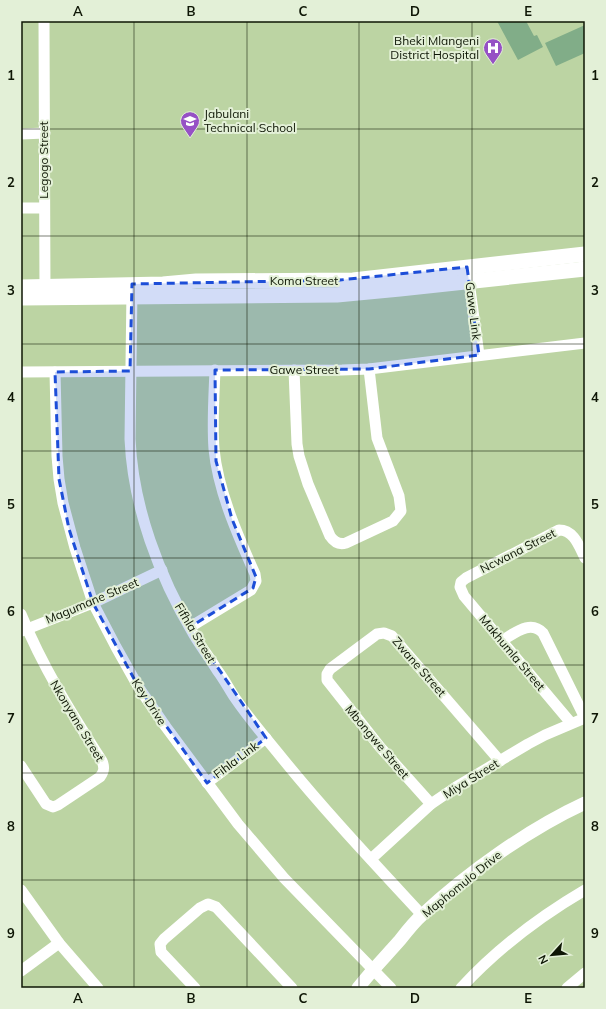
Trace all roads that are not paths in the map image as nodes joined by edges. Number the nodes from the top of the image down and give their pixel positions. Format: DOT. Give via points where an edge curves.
graph roads {
  1 [pos="44,21"];
  2 [pos="21,134"];
  3 [pos="44,134"];
  4 [pos="21,208"];
  5 [pos="44,208"];
  6 [pos="585,254"];
  7 [pos="585,269"];
  8 [pos="468,274"];
  9 [pos="21,287"];
  10 [pos="132,290"];
  11 [pos="45,293"];
  12 [pos="21,298"];
  13 [pos="585,343"];
  14 [pos="479,355"];
  15 [pos="369,369"];
  16 [pos="215,370"];
  17 [pos="294,370"];
  18 [pos="130,371"];
  19 [pos="21,372"];
  20 [pos="55,372"];
  21 [pos="585,558"];
  22 [pos="162,570"];
  23 [pos="463,581"];
  24 [pos="93,603"];
  25 [pos="21,614"];
  26 [pos="190,627"];
  27 [pos="24,630"];
  28 [pos="501,641"];
  29 [pos="327,677"];
  30 [pos="585,718"];
  31 [pos="571,723"];
  32 [pos="266,738"];
  33 [pos="500,761"];
  34 [pos="21,766"];
  35 [pos="207,783"];
  36 [pos="585,803"];
  37 [pos="431,804"];
  38 [pos="371,859"];
  39 [pos="21,890"];
  40 [pos="585,890"];
  41 [pos="422,915"];
  42 [pos="59,943"];
  43 [pos="372,970"];
  44 [pos="21,971"];
  45 [pos="585,973"];
  46 [pos="98,988"];
  47 [pos="195,988"];
  48 [pos="292,988"];
  49 [pos="358,988"];
  50 [pos="391,988"];
  51 [pos="461,988"];
  52 [pos="566,988"];
  1 -- 3 [label="street, Legogo Street"];
  2 -- 3 [label="street"];
  3 -- 5 [label="street, Legogo Street"];
  4 -- 5 [label="street"];
  5 -- 11 [label="street, Legogo Street"];
  6 -- 8 [label="main road, Koma Street"];
  7 -- 8 [label="main road, Koma Street"];
  8 -- 10 [label="main road, Koma Street" via="400,289 337,295"];
  8 -- 14 [label="street, Gawe Link"];
  9 -- 11 [label="main road, Koma Street"];
  10 -- 11 [label="main road, Koma Street"];
  10 -- 18 [label="street, Fifhla Street"];
  11 -- 12 [label="main road, Koma Street"];
  13 -- 14 [label="street, Gawe Street"];
  14 -- 15 [label="street, Gawe Street"];
  15 -- 17 [label="street, Gawe Street"];
  15 -- 17 [label="street" via="377,438 400,499 401,511 393,521 346,543 337,543 330,536 300,463"];
  16 -- 17 [label="street, Gawe Street"];
  16 -- 18 [label="street, Gawe Street"];
  16 -- 26 [label="street" via="216,461 232,519 256,581 252,590"];
  18 -- 20 [label="street, Gawe Street"];
  18 -- 22 [label="street, Fifhla Street" via="132,463 140,509"];
  19 -- 20 [label="street, Gawe Street"];
  20 -- 24 [label="street, Key Drive" via="60,485 69,529"];
  21 -- 23 [label="street, Ncwana Street" via="573,536 567,531 558,530"];
  22 -- 24 [label="street, Magumane Street"];
  22 -- 26 [label="street, Fifhla Street"];
  23 -- 28 [label="street, Makhumla Street" via="460,587 464,596"];
  24 -- 27 [label="street, Magumane Street"];
  24 -- 35 [label="street, Key Drive" via="139,688"];
  25 -- 27 [label="street, Nkonyane Street"];
  26 -- 32 [label="street, Fifhla Street" via="236,698"];
  27 -- 34 [label="street, Nkonyane Street" via="104,768 98,778 53,807 46,804"];
  28 -- 30 [label="street" via="529,627 540,630"];
  28 -- 31 [label="street, Makhumla Street"];
  29 -- 33 [label="street, Zwane Street" via="330,669 377,634 390,634"];
  29 -- 37 [label="street, Mbongwe Street" via="331,686 380,747"];
  30 -- 31 [label="street, Miya Street"];
  31 -- 33 [label="street, Miya Street"];
  32 -- 35 [label="street, Fihla Link"];
  32 -- 38 [label="street, Fifhla Street"];
  33 -- 37 [label="street, Miya Street"];
  35 -- 43 [label="street, Key Drive" via="284,878"];
  36 -- 41 [label="street, Maphomulo Drive" via="552,819 511,845"];
  37 -- 38 [label="street, Miya Street"];
  38 -- 41 [label="street, Fifhla Street"];
  39 -- 42 [label="street"];
  40 -- 51 [label="street" via="530,926"];
  41 -- 43 [label="street, Maphomulo Drive"];
  42 -- 44 [label="street"];
  42 -- 46 [label="street"];
  43 -- 49 [label="street, Maphomulo Drive"];
  43 -- 50 [label="street, Key Drive"];
  45 -- 52 [label="street"];
  47 -- 48 [label="street" via="162,952 160,944 206,905 216,907"];
}
